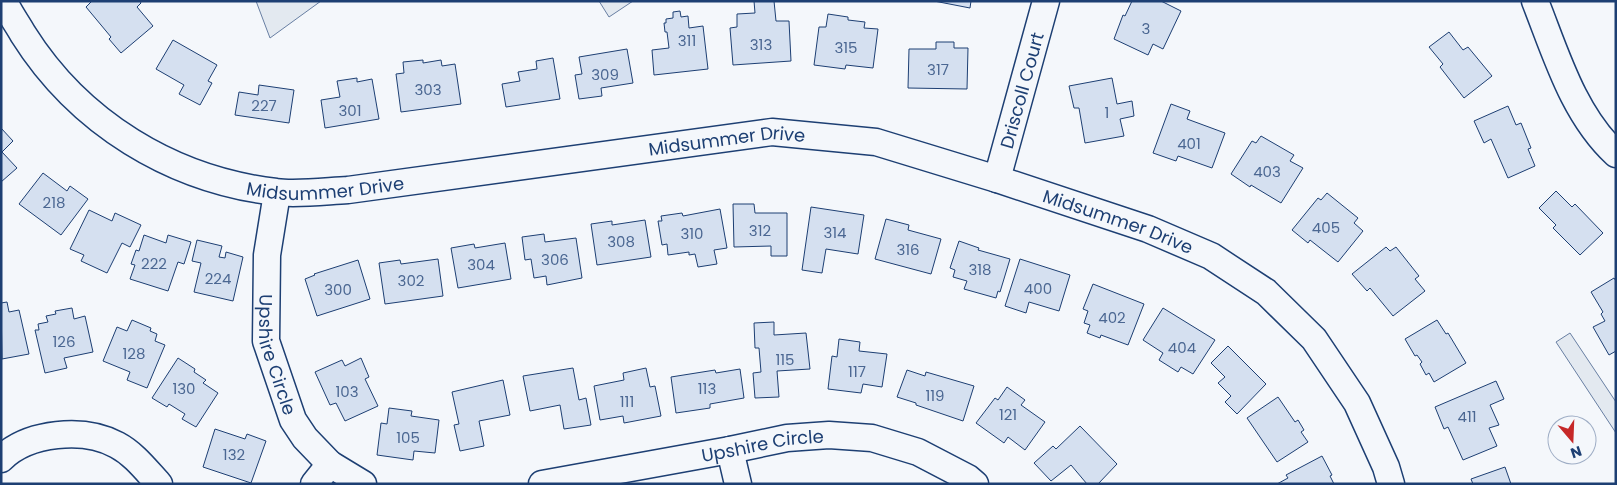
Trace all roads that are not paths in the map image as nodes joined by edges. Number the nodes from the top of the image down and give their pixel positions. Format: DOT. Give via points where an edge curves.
graph roads {
  1 [pos="4,1"];
  2 [pos="1046,1"];
  3 [pos="1535,1"];
  4 [pos="1616,154"];
  5 [pos="997,179"];
  6 [pos="277,193"];
  7 [pos="730,450"];
  8 [pos="1,459"];
  9 [pos="322,474"];
  10 [pos="159,484"];
  11 [pos="363,484"];
  12 [pos="542,484"];
  13 [pos="738,484"];
  14 [pos="975,484"];
  15 [pos="1391,484"];
  1 -- 6 [label="street, Midsummer Drive" via="33,50 62,86 108,128 160,159 217,181"];
  2 -- 5 [label="street, Driscoll Court"];
  3 -- 4 [label="street" via="1574,99 1600,139"];
  5 -- 6 [label="street, Midsummer Drive" via="876,142 772,132 348,190"];
  5 -- 15 [label="street, Midsummer Drive" via="1148,228 1211,256 1266,292 1314,339 1357,403"];
  6 -- 9 [label="street, Upshire Circle" via="267,255 266,341 293,420 306,438"];
  7 -- 12 [label="street, Upshire Circle"];
  7 -- 13 [label="street"];
  7 -- 14 [label="street, Upshire Circle" via="787,438 828,435 872,438 918,452"];
  8 -- 10 [label="street" via="34,440 61,434 91,436 117,444 138,460"];
  9 -- 11 [label="street, Upshire Circle"];
}
